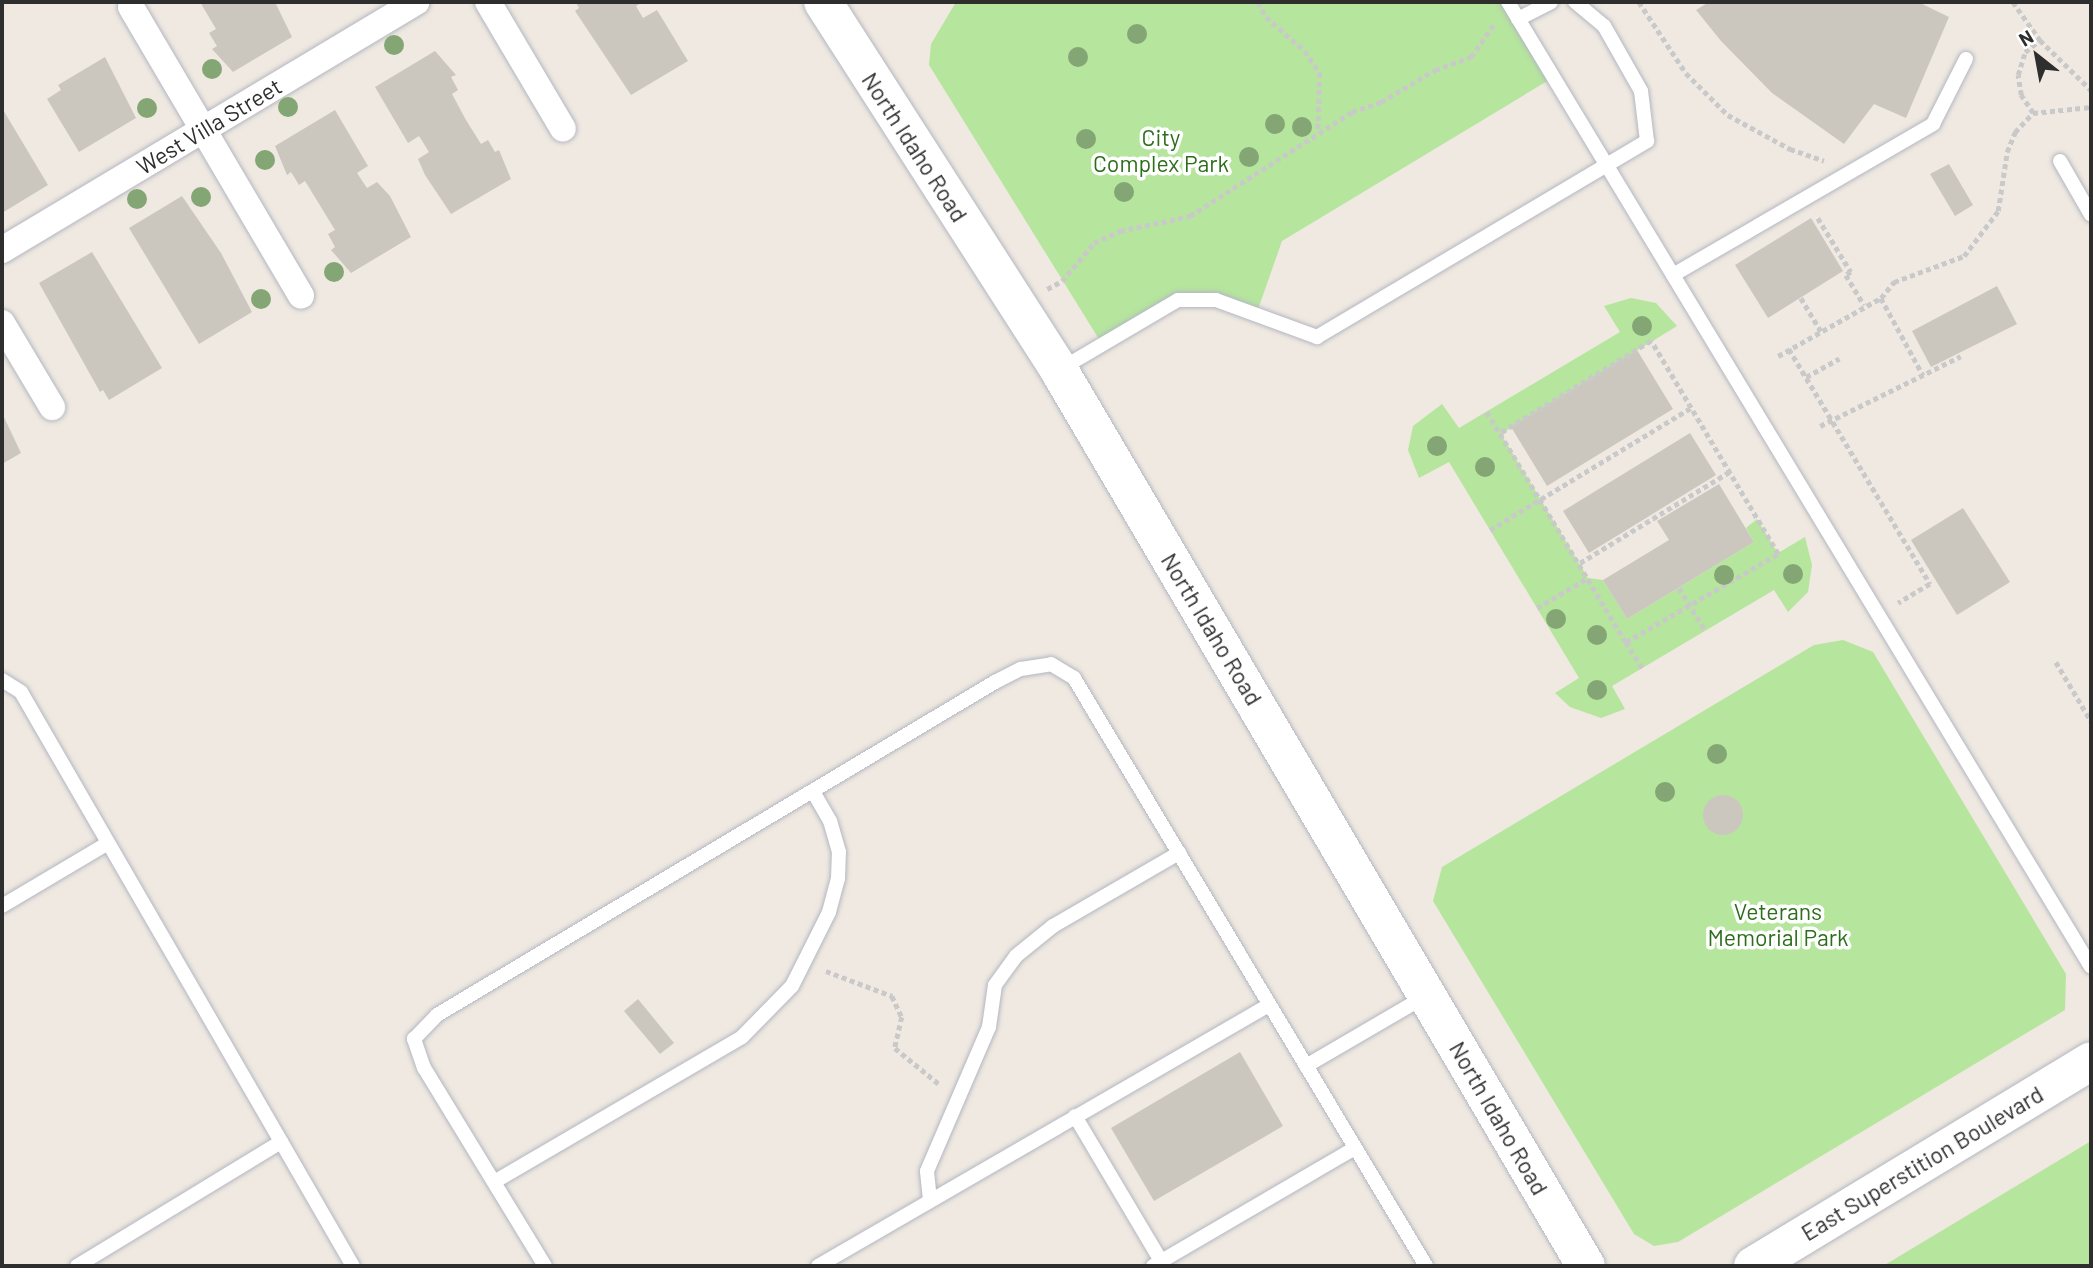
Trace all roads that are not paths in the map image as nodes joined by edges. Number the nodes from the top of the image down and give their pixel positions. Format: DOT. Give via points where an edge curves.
graph roads {
  1 [pos="416,2"];
  2 [pos="488,2"];
  3 [pos="823,2"];
  4 [pos="1508,2"];
  5 [pos="1550,2"];
  6 [pos="1575,2"];
  7 [pos="131,7"];
  8 [pos="1518,19"];
  9 [pos="1966,59"];
  10 [pos="202,130"];
  11 [pos="563,130"];
  12 [pos="2060,161"];
  13 [pos="1607,165"];
  14 [pos="2091,215"];
  15 [pos="2,250"];
  16 [pos="1673,275"];
  17 [pos="301,296"];
  18 [pos="2,323"];
  19 [pos="1059,370"];
  20 [pos="52,407"];
  21 [pos="2,680"];
  22 [pos="813,791"];
  23 [pos="108,843"];
  24 [pos="1179,853"];
  25 [pos="2,906"];
  26 [pos="2091,967"];
  27 [pos="1428,995"];
  28 [pos="1269,1005"];
  29 [pos="2091,1061"];
  30 [pos="1306,1066"];
  31 [pos="1075,1116"];
  32 [pos="281,1142"];
  33 [pos="1355,1148"];
  34 [pos="494,1182"];
  35 [pos="930,1200"];
  36 [pos="1157,1264"];
  37 [pos="76,1266"];
  38 [pos="353,1266"];
  39 [pos="545,1266"];
  40 [pos="818,1266"];
  41 [pos="1426,1266"];
  42 [pos="1586,1266"];
  43 [pos="1753,1266"];
  1 -- 10 [label="street, West Villa Street"];
  2 -- 11 [label="street"];
  3 -- 19 [label="street, North Idaho Road"];
  4 -- 8 [label="lane"];
  5 -- 8 [label="lane"];
  6 -- 13 [label="lane" via="1604,26 1641,91 1647,141"];
  7 -- 10 [label="street"];
  8 -- 13 [label="lane"];
  9 -- 16 [label="lane" via="1933,124"];
  10 -- 15 [label="street, West Villa Street"];
  10 -- 17 [label="street"];
  12 -- 14 [label="lane"];
  13 -- 16 [label="lane"];
  13 -- 19 [label="lane" via="1317,338 1216,300 1178,300"];
  16 -- 26 [label="lane"];
  18 -- 20 [label="street"];
  19 -- 27 [label="street, North Idaho Road"];
  21 -- 23 [label="lane" via="21,692"];
  22 -- 24 [label="lane" via="995,682 1021,669 1051,664 1074,678"];
  22 -- 34 [label="lane" via="830,821 839,852 838,879 829,912 792,986 742,1037"];
  22 -- 34 [label="lane" via="437,1016 414,1039 424,1068"];
  23 -- 25 [label="lane"];
  23 -- 32 [label="lane"];
  24 -- 28 [label="lane"];
  24 -- 35 [label="lane" via="1053,926 1016,956 995,985 989,1027 961,1102 927,1171"];
  27 -- 30 [label="lane"];
  27 -- 42 [label="street, North Idaho Road"];
  28 -- 30 [label="lane"];
  28 -- 31 [label="lane"];
  29 -- 43 [label="street, East Superstition Boulevard"];
  30 -- 33 [label="lane"];
  31 -- 35 [label="lane"];
  31 -- 36 [label="lane"];
  32 -- 37 [label="lane"];
  32 -- 38 [label="lane"];
  33 -- 36 [label="lane"];
  33 -- 41 [label="lane"];
  34 -- 39 [label="lane"];
  35 -- 40 [label="lane"];
}
